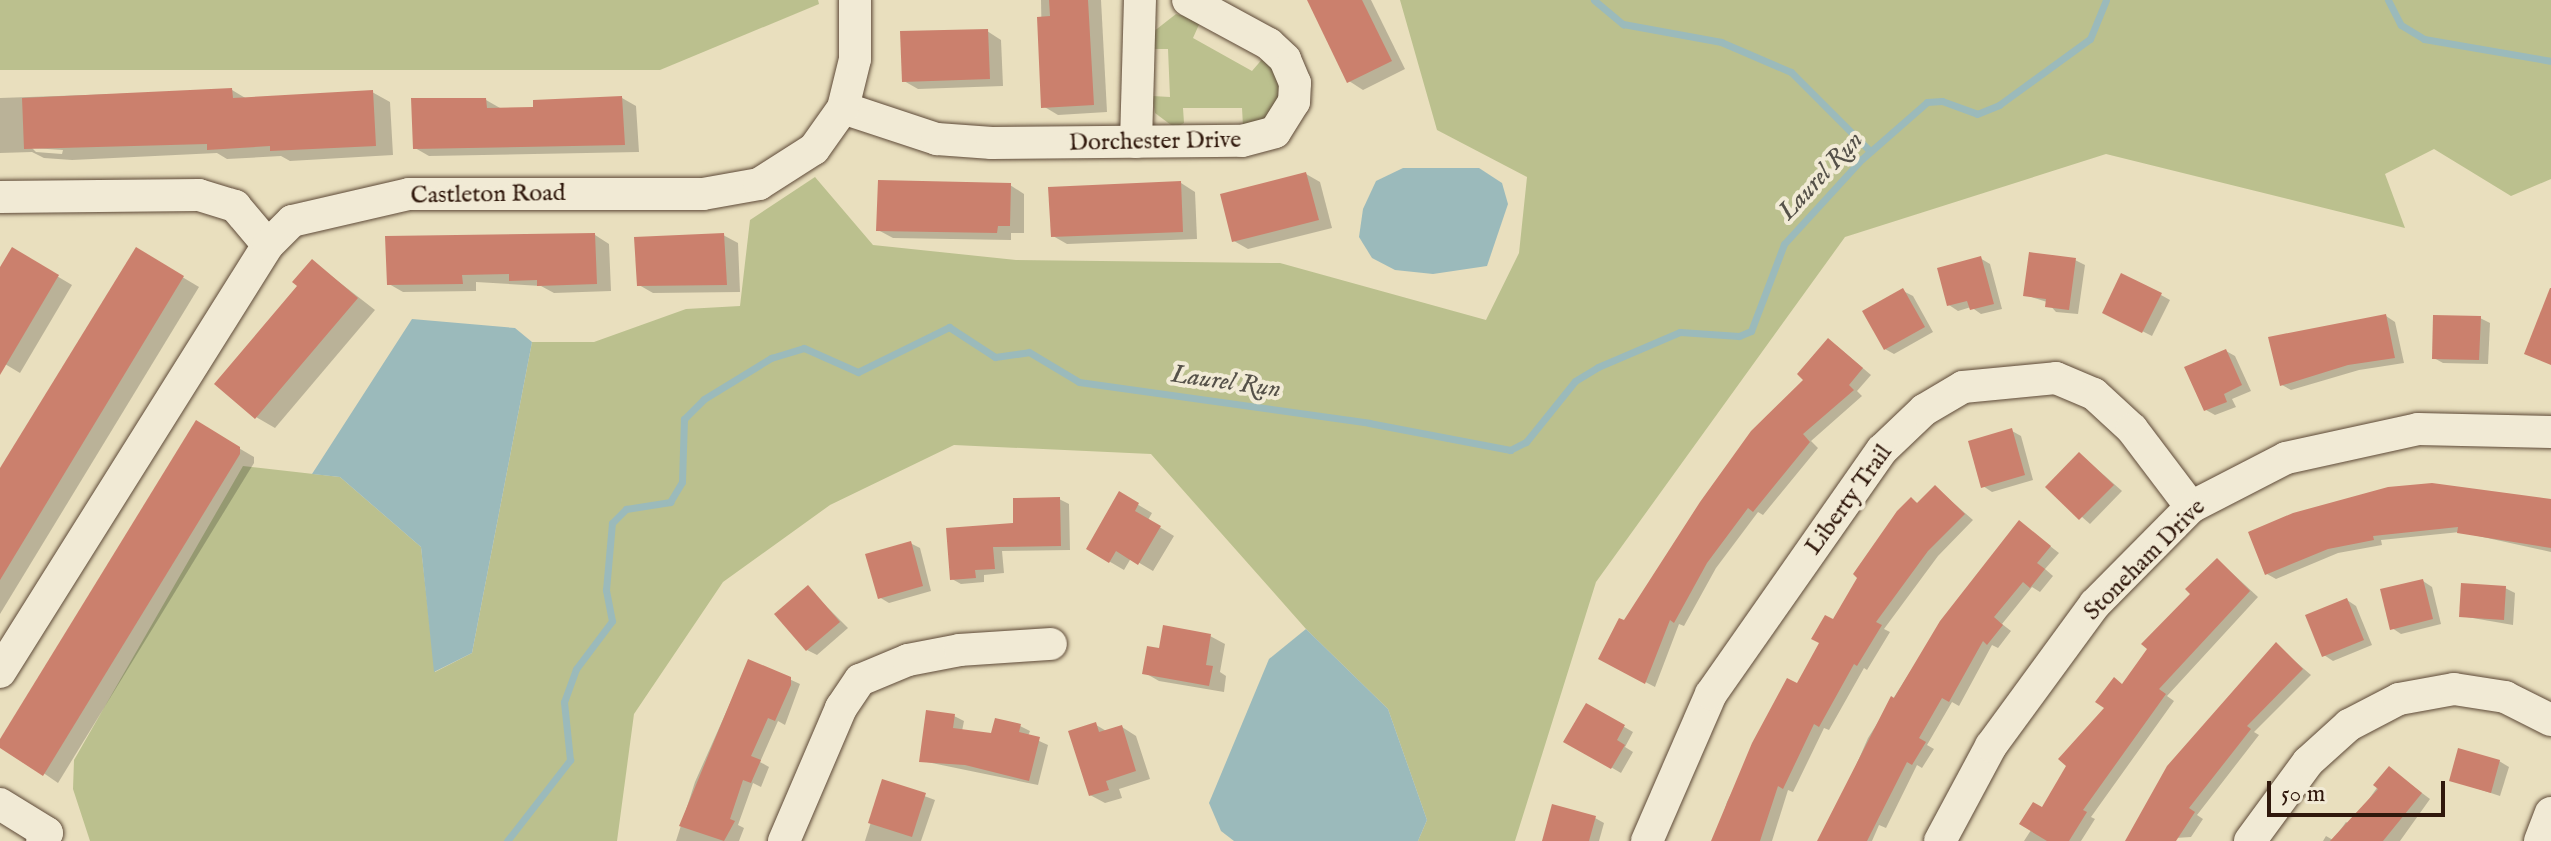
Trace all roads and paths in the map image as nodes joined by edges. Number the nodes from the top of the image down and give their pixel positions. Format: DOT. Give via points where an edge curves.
graph roads {
  1 [pos="855,0"];
  2 [pos="1140,0"];
  3 [pos="1188,0"];
  4 [pos="843,108"];
  5 [pos="1136,142"];
  6 [pos="0,197"];
  7 [pos="268,245"];
  8 [pos="2551,432"];
  9 [pos="2191,507"];
  10 [pos="1051,644"];
  11 [pos="0,672"];
  12 [pos="2551,720"];
  13 [pos="0,804"];
  14 [pos="2551,813"];
  15 [pos="42,841"];
  16 [pos="784,841"];
  17 [pos="1647,841"];
  18 [pos="1940,841"];
  19 [pos="2250,841"];
  20 [pos="2540,841"];
  1 -- 4 [label="street, Castleton Road" via="855,59"];
  2 -- 5 [label="street"];
  3 -- 5 [label="street, Dorchester Drive" via="1277,50 1295,83 1290,113 1275,132 1252,141"];
  4 -- 5 [label="street, Dorchester Drive" via="937,139"];
  4 -- 7 [label="street, Castleton Road" via="814,149 759,184 703,194 409,194 292,221"];
  6 -- 7 [label="street" via="199,195 235,206"];
  7 -- 11 [label="street, Castleton Road"];
  8 -- 9 [label="street, Stoneham Drive" via="2418,429 2286,458"];
  9 -- 17 [label="street, Liberty Trail" via="2132,429 2094,394 2056,378 1963,387 1924,410 1882,450 1711,694"];
  9 -- 18 [label="street, Stoneham Drive" via="2095,604 1991,746"];
  10 -- 16 [label="street" via="960,650 908,660 860,680 841,708"];
  12 -- 19 [label="street" via="2505,697 2454,689 2399,699 2349,725 2308,762"];
  13 -- 15 [label="street" via="47,833"];
  14 -- 20 [label="street"];
}
